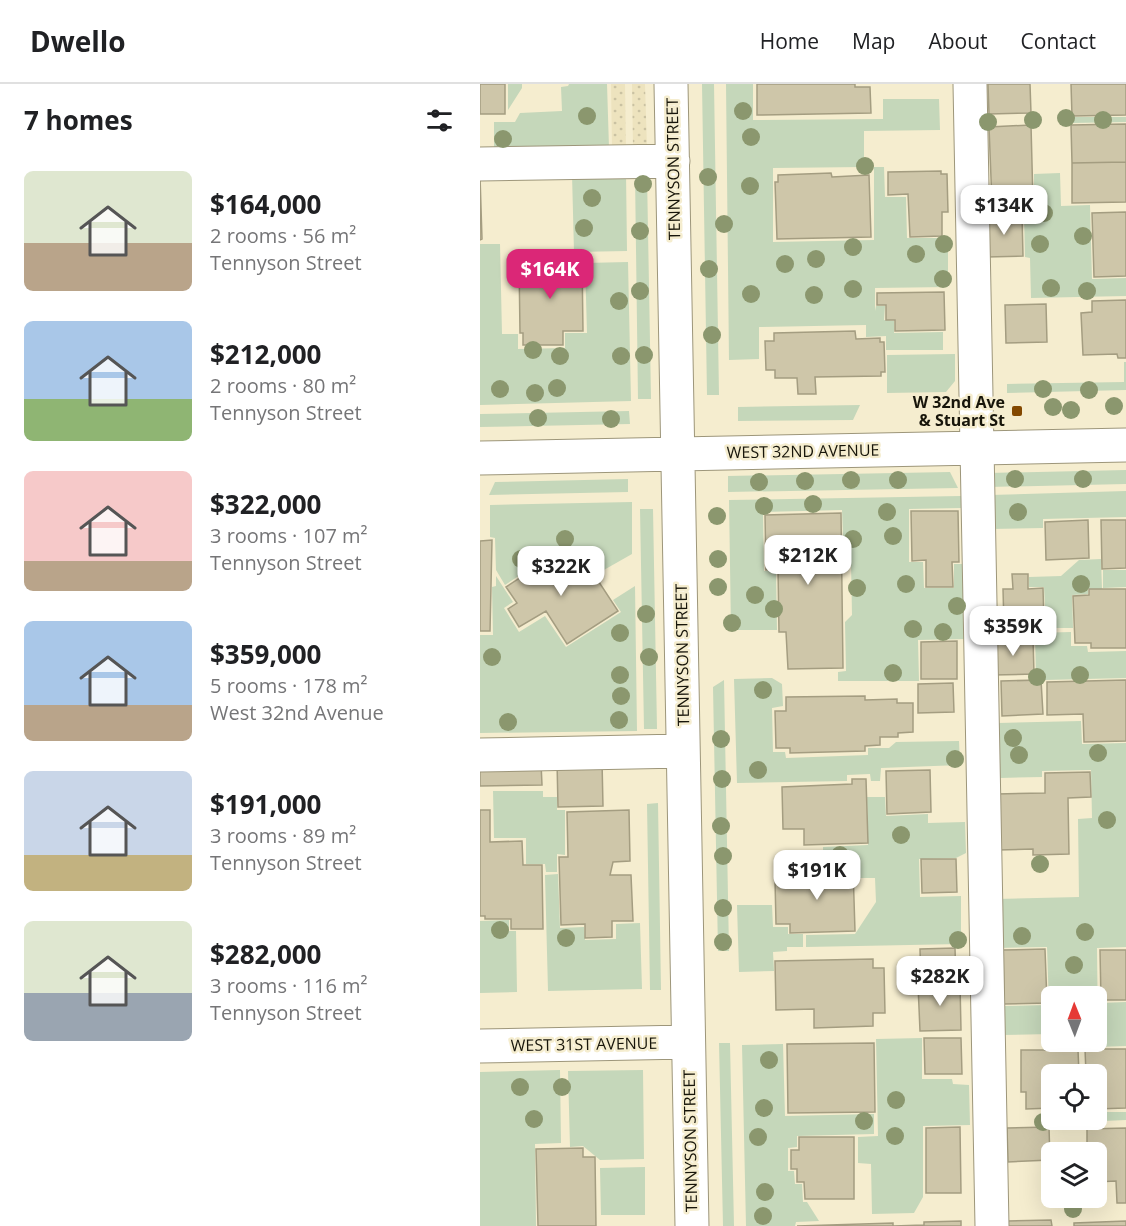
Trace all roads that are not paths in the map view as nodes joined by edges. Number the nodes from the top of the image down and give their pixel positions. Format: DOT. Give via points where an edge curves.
graph roads {
  1 [pos="671,84"];
  2 [pos="970,84"];
  3 [pos="673,161"];
  4 [pos="480,164"];
  5 [pos="1126,445"];
  6 [pos="977,448"];
  7 [pos="679,454"];
  8 [pos="480,458"];
  9 [pos="683,751"];
  10 [pos="480,755"];
  11 [pos="688,1042"];
  12 [pos="480,1046"];
  13 [pos="692,1226"];
  14 [pos="992,1226"];
  1 -- 3 [label="street, TENNYSON STREET"];
  2 -- 6 [label="street"];
  3 -- 4 [label="street"];
  3 -- 7 [label="street, TENNYSON STREET"];
  5 -- 6 [label="street, WEST 32ND AVENUE"];
  6 -- 7 [label="street, WEST 32ND AVENUE"];
  6 -- 14 [label="street"];
  7 -- 8 [label="street, WEST 32ND AVENUE"];
  7 -- 9 [label="street, TENNYSON STREET"];
  9 -- 10 [label="street"];
  9 -- 11 [label="street, TENNYSON STREET"];
  11 -- 12 [label="street, WEST 31ST AVENUE"];
  11 -- 13 [label="street, TENNYSON STREET"];
}
